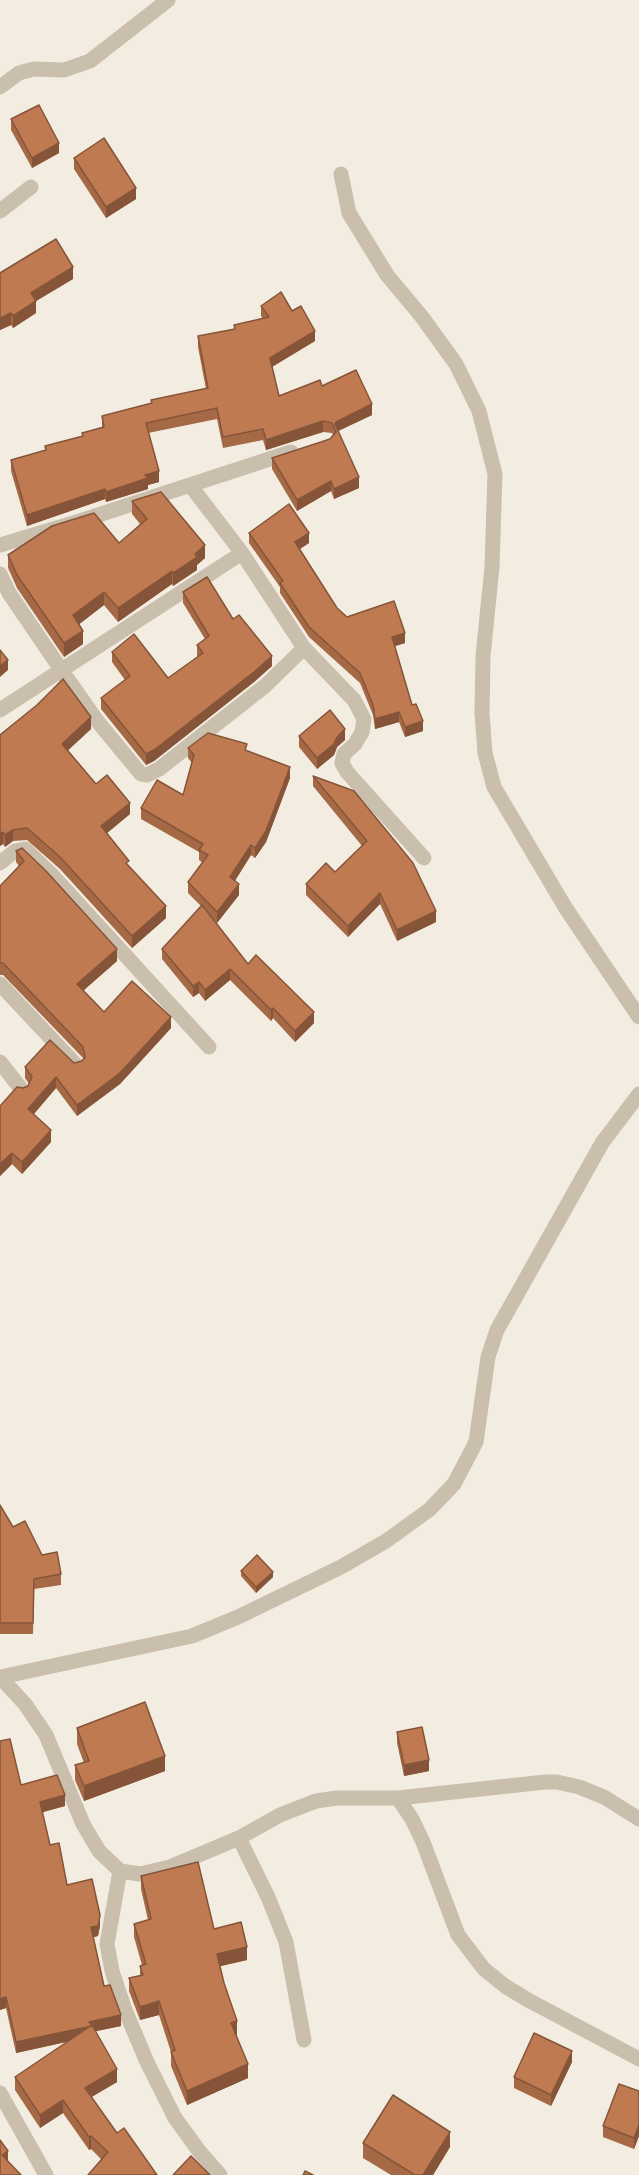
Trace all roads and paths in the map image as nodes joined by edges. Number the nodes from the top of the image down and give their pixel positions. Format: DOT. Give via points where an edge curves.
graph roads {
  1 [pos="168,0"];
  2 [pos="0,87"];
  3 [pos="341,174"];
  4 [pos="31,187"];
  5 [pos="0,211"];
  6 [pos="304,448"];
  7 [pos="190,485"];
  8 [pos="0,545"];
  9 [pos="242,553"];
  10 [pos="0,574"];
  11 [pos="304,648"];
  12 [pos="62,671"];
  13 [pos="0,710"];
  14 [pos="424,858"];
  15 [pos="0,863"];
  16 [pos="0,984"];
  17 [pos="639,1017"];
  18 [pos="209,1047"];
  19 [pos="0,1062"];
  20 [pos="76,1065"];
  21 [pos="22,1090"];
  22 [pos="639,1094"];
  23 [pos="1,1677"];
  24 [pos="398,1798"];
  25 [pos="639,1819"];
  26 [pos="238,1838"];
  27 [pos="120,1871"];
  28 [pos="304,2040"];
  29 [pos="639,2059"];
  30 [pos="0,2093"];
  31 [pos="46,2175"];
  32 [pos="220,2175"];
  1 -- 2 [label="street" via="90,61 64,70 34,69 20,73"];
  3 -- 17 [label="street" via="349,213 387,275 456,364 479,411 495,474 482,712 485,753 494,787 565,907"];
  4 -- 5 [label="street"];
  6 -- 7 [label="street"];
  7 -- 8 [label="street"];
  7 -- 9 [label="street"];
  9 -- 11 [label="street"];
  9 -- 12 [label="street"];
  10 -- 12 [label="street"];
  11 -- 12 [label="street" via="264,687 147,775 141,774 98,722"];
  11 -- 14 [label="street" via="354,700 364,719 362,732 344,754 342,763 347,772"];
  12 -- 13 [label="street"];
  15 -- 18 [label="street" via="15,851 25,849"];
  16 -- 20 [label="street"];
  19 -- 21 [label="street"];
  22 -- 23 [label="street" via="602,1143 497,1330 488,1357 477,1442 454,1484 429,1510 386,1541 341,1566 192,1636"];
  23 -- 27 [label="street" via="46,1735 83,1824 99,1851"];
  24 -- 25 [label="street" via="557,1782 604,1797"];
  24 -- 26 [label="street" via="316,1801"];
  24 -- 29 [label="street" via="423,1842 458,1935 484,1969 528,2000"];
  26 -- 27 [label="street" via="170,1867 140,1874"];
  26 -- 28 [label="street" via="286,1942"];
  27 -- 32 [label="street" via="107,1944 118,1990 175,2118"];
  30 -- 31 [label="street"];
}
